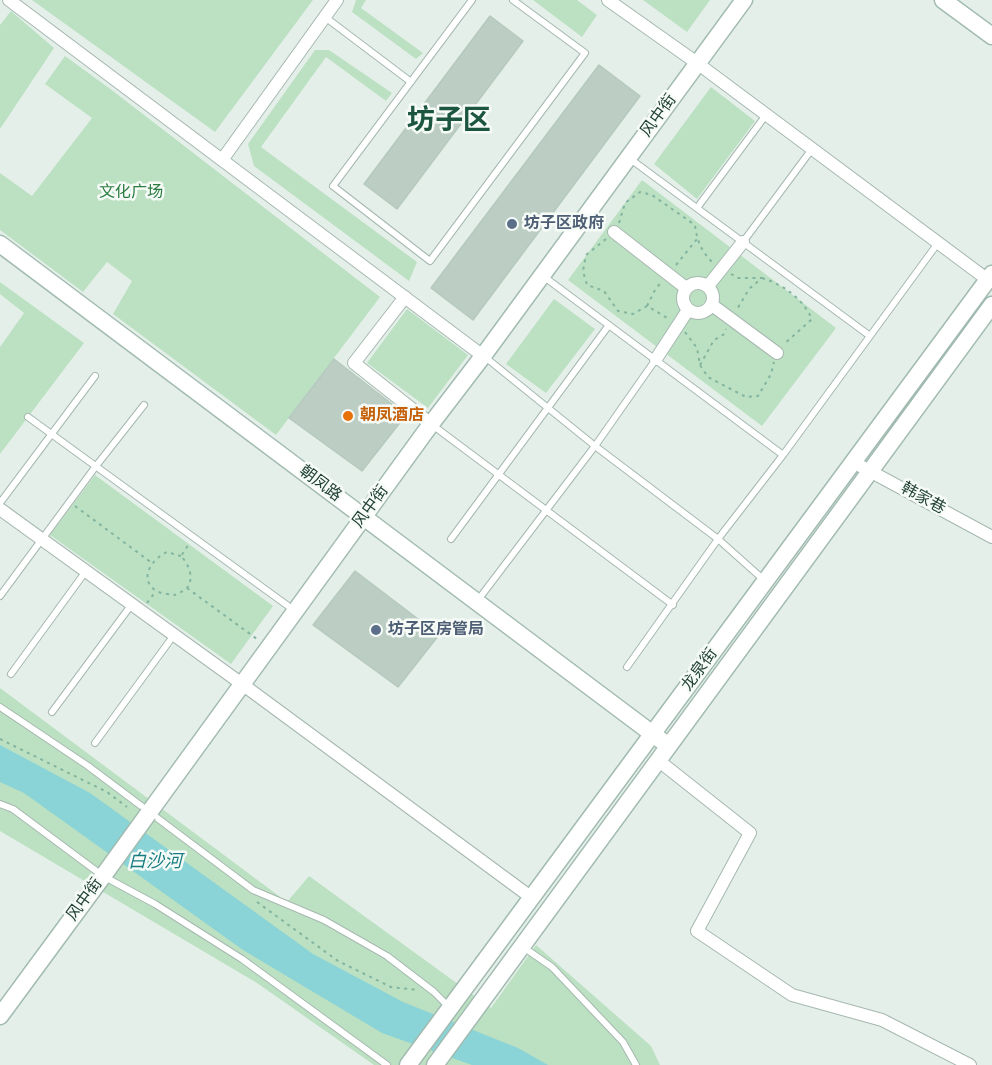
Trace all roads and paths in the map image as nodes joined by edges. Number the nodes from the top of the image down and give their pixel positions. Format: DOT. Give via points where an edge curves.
graph roads {
  1 [pos="8,0"];
  2 [pos="337,0"];
  3 [pos="472,0"];
  4 [pos="513,0"];
  5 [pos="608,0"];
  6 [pos="744,0"];
  7 [pos="943,0"];
  8 [pos="0,8"];
  9 [pos="325,16"];
  10 [pos="992,36"];
  11 [pos="697,63"];
  12 [pos="411,82"];
  13 [pos="766,115"];
  14 [pos="812,149"];
  15 [pos="628,157"];
  16 [pos="222,160"];
  17 [pos="697,208"];
  18 [pos="614,232"];
  19 [pos="743,242"];
  20 [pos="938,243"];
  21 [pos="0,244"];
  22 [pos="542,275"];
  23 [pos="990,277"];
  24 [pos="708,286"];
  25 [pos="687,288"];
  26 [pos="405,297"];
  27 [pos="712,305"];
  28 [pos="992,305"];
  29 [pos="688,310"];
  30 [pos="609,325"];
  31 [pos="870,336"];
  32 [pos="777,353"];
  33 [pos="483,356"];
  34 [pos="656,360"];
  35 [pos="95,376"];
  36 [pos="144,405"];
  37 [pos="548,408"];
  38 [pos="28,417"];
  39 [pos="431,424"];
  40 [pos="51,433"];
  41 [pos="595,446"];
  42 [pos="783,455"];
  43 [pos="853,462"];
  44 [pos="96,466"];
  45 [pos="871,471"];
  46 [pos="499,474"];
  47 [pos="0,502"];
  48 [pos="73,505"];
  49 [pos="0,509"];
  50 [pos="547,510"];
  51 [pos="364,517"];
  52 [pos="194,537"];
  53 [pos="992,537"];
  54 [pos="41,539"];
  55 [pos="451,539"];
  56 [pos="718,539"];
  57 [pos="181,556"];
  58 [pos="152,563"];
  59 [pos="86,571"];
  60 [pos="766,581"];
  61 [pos="187,588"];
  62 [pos="0,596"];
  63 [pos="476,602"];
  64 [pos="132,604"];
  65 [pos="673,605"];
  66 [pos="296,612"];
  67 [pos="174,635"];
  68 [pos="269,648"];
  69 [pos="627,667"];
  70 [pos="11,674"];
  71 [pos="242,684"];
  72 [pos="0,707"];
  73 [pos="52,712"];
  74 [pos="653,734"];
  75 [pos="95,743"];
  76 [pos="670,747"];
  77 [pos="659,761"];
  78 [pos="0,804"];
  79 [pos="149,812"];
  80 [pos="105,874"];
  81 [pos="532,898"];
  82 [pos="523,947"];
  83 [pos="450,1010"];
  84 [pos="0,1016"];
  85 [pos="409,1064"];
  86 [pos="387,1065"];
  87 [pos="435,1065"];
  88 [pos="636,1065"];
  89 [pos="970,1065"];
  1 -- 8 [label="street"];
  1 -- 16 [label="street"];
  2 -- 9 [label="street"];
  3 -- 12 [label="lane"];
  4 -- 12 [label="lane" via="585,53 430,261 333,186"];
  5 -- 11 [label="street"];
  6 -- 11 [label="street, 风中街"];
  7 -- 10 [label="street"];
  9 -- 12 [label="lane"];
  9 -- 16 [label="street"];
  11 -- 13 [label="street"];
  11 -- 15 [label="street, 风中街"];
  13 -- 14 [label="street"];
  13 -- 17 [label="lane"];
  14 -- 19 [label="lane"];
  14 -- 20 [label="street"];
  15 -- 17 [label="lane"];
  15 -- 22 [label="street, 风中街"];
  16 -- 26 [label="street"];
  17 -- 19 [label="lane"];
  18 -- 25 [label="street"];
  19 -- 24 [label="street"];
  19 -- 31 [label="lane"];
  20 -- 23 [label="street"];
  20 -- 31 [label="lane"];
  21 -- 51 [label="street, 朝凤路"];
  22 -- 30 [label="lane"];
  22 -- 33 [label="street, 风中街"];
  23 -- 43 [label="street, 龙泉街"];
  24 -- 25 [label="street" via="695,283"];
  24 -- 27 [label="street" via="713,295"];
  25 -- 29 [label="street" via="683,297"];
  26 -- 33 [label="street"];
  26 -- 39 [label="street" via="354,363"];
  27 -- 29 [label="street" via="701,313"];
  27 -- 32 [label="street"];
  28 -- 45 [label="street, 龙泉街"];
  29 -- 34 [label="street"];
  30 -- 34 [label="lane"];
  30 -- 37 [label="lane"];
  31 -- 42 [label="lane"];
  33 -- 37 [label="lane"];
  33 -- 39 [label="street, 风中街"];
  34 -- 41 [label="lane"];
  34 -- 42 [label="lane"];
  35 -- 40 [label="lane"];
  36 -- 44 [label="lane"];
  37 -- 41 [label="lane"];
  37 -- 46 [label="lane"];
  38 -- 40 [label="lane"];
  39 -- 46 [label="lane"];
  39 -- 51 [label="street, 风中街"];
  40 -- 44 [label="lane"];
  40 -- 47 [label="lane"];
  41 -- 50 [label="lane"];
  41 -- 56 [label="lane"];
  42 -- 56 [label="lane"];
  43 -- 45 [label="street, 韩家巷"];
  43 -- 60 [label="street, 龙泉街"];
  44 -- 52 [label="lane"];
  44 -- 54 [label="lane"];
  45 -- 53 [label="street, 韩家巷"];
  45 -- 76 [label="street, 龙泉街"];
  46 -- 50 [label="lane"];
  46 -- 55 [label="lane"];
  48 -- 58 [label="path"];
  49 -- 54 [label="street"];
  50 -- 63 [label="lane"];
  50 -- 65 [label="lane"];
  51 -- 63 [label="street, 朝凤路"];
  51 -- 66 [label="street, 风中街"];
  52 -- 57 [label="path"];
  52 -- 66 [label="lane"];
  54 -- 59 [label="street"];
  54 -- 62 [label="lane"];
  56 -- 60 [label="lane"];
  56 -- 65 [label="lane"];
  57 -- 58 [label="path" via="167,552 156,556"];
  57 -- 61 [label="path" via="190,578"];
  58 -- 61 [label="path" via="149,583 156,591 175,596"];
  59 -- 64 [label="street"];
  59 -- 70 [label="lane"];
  60 -- 74 [label="street, 龙泉街"];
  61 -- 68 [label="path"];
  63 -- 74 [label="street, 朝凤路"];
  64 -- 67 [label="street"];
  64 -- 73 [label="lane"];
  65 -- 69 [label="lane"];
  66 -- 68 [label="street, 风中街"];
  67 -- 71 [label="street"];
  67 -- 75 [label="lane"];
  68 -- 71 [label="street, 风中街"];
  71 -- 79 [label="street, 风中街"];
  71 -- 81 [label="street"];
  72 -- 79 [label="lane"];
  74 -- 76 [label="street, 朝凤路"];
  74 -- 81 [label="street, 龙泉街"];
  76 -- 77 [label="street, 龙泉街"];
  77 -- 82 [label="street, 龙泉街"];
  77 -- 89 [label="street" via="750,833 697,931 792,995 882,1020"];
  78 -- 80 [label="lane" via="14,809"];
  79 -- 80 [label="street, 风中街, bridge"];
  79 -- 83 [label="lane" via="253,890 324,920 387,956 434,992"];
  80 -- 84 [label="street, 风中街"];
  80 -- 86 [label="lane" via="242,959"];
  81 -- 83 [label="street, 龙泉街"];
  82 -- 87 [label="street, 龙泉街"];
  82 -- 88 [label="lane" via="552,967 623,1042"];
  83 -- 85 [label="street, 龙泉街"];
}
